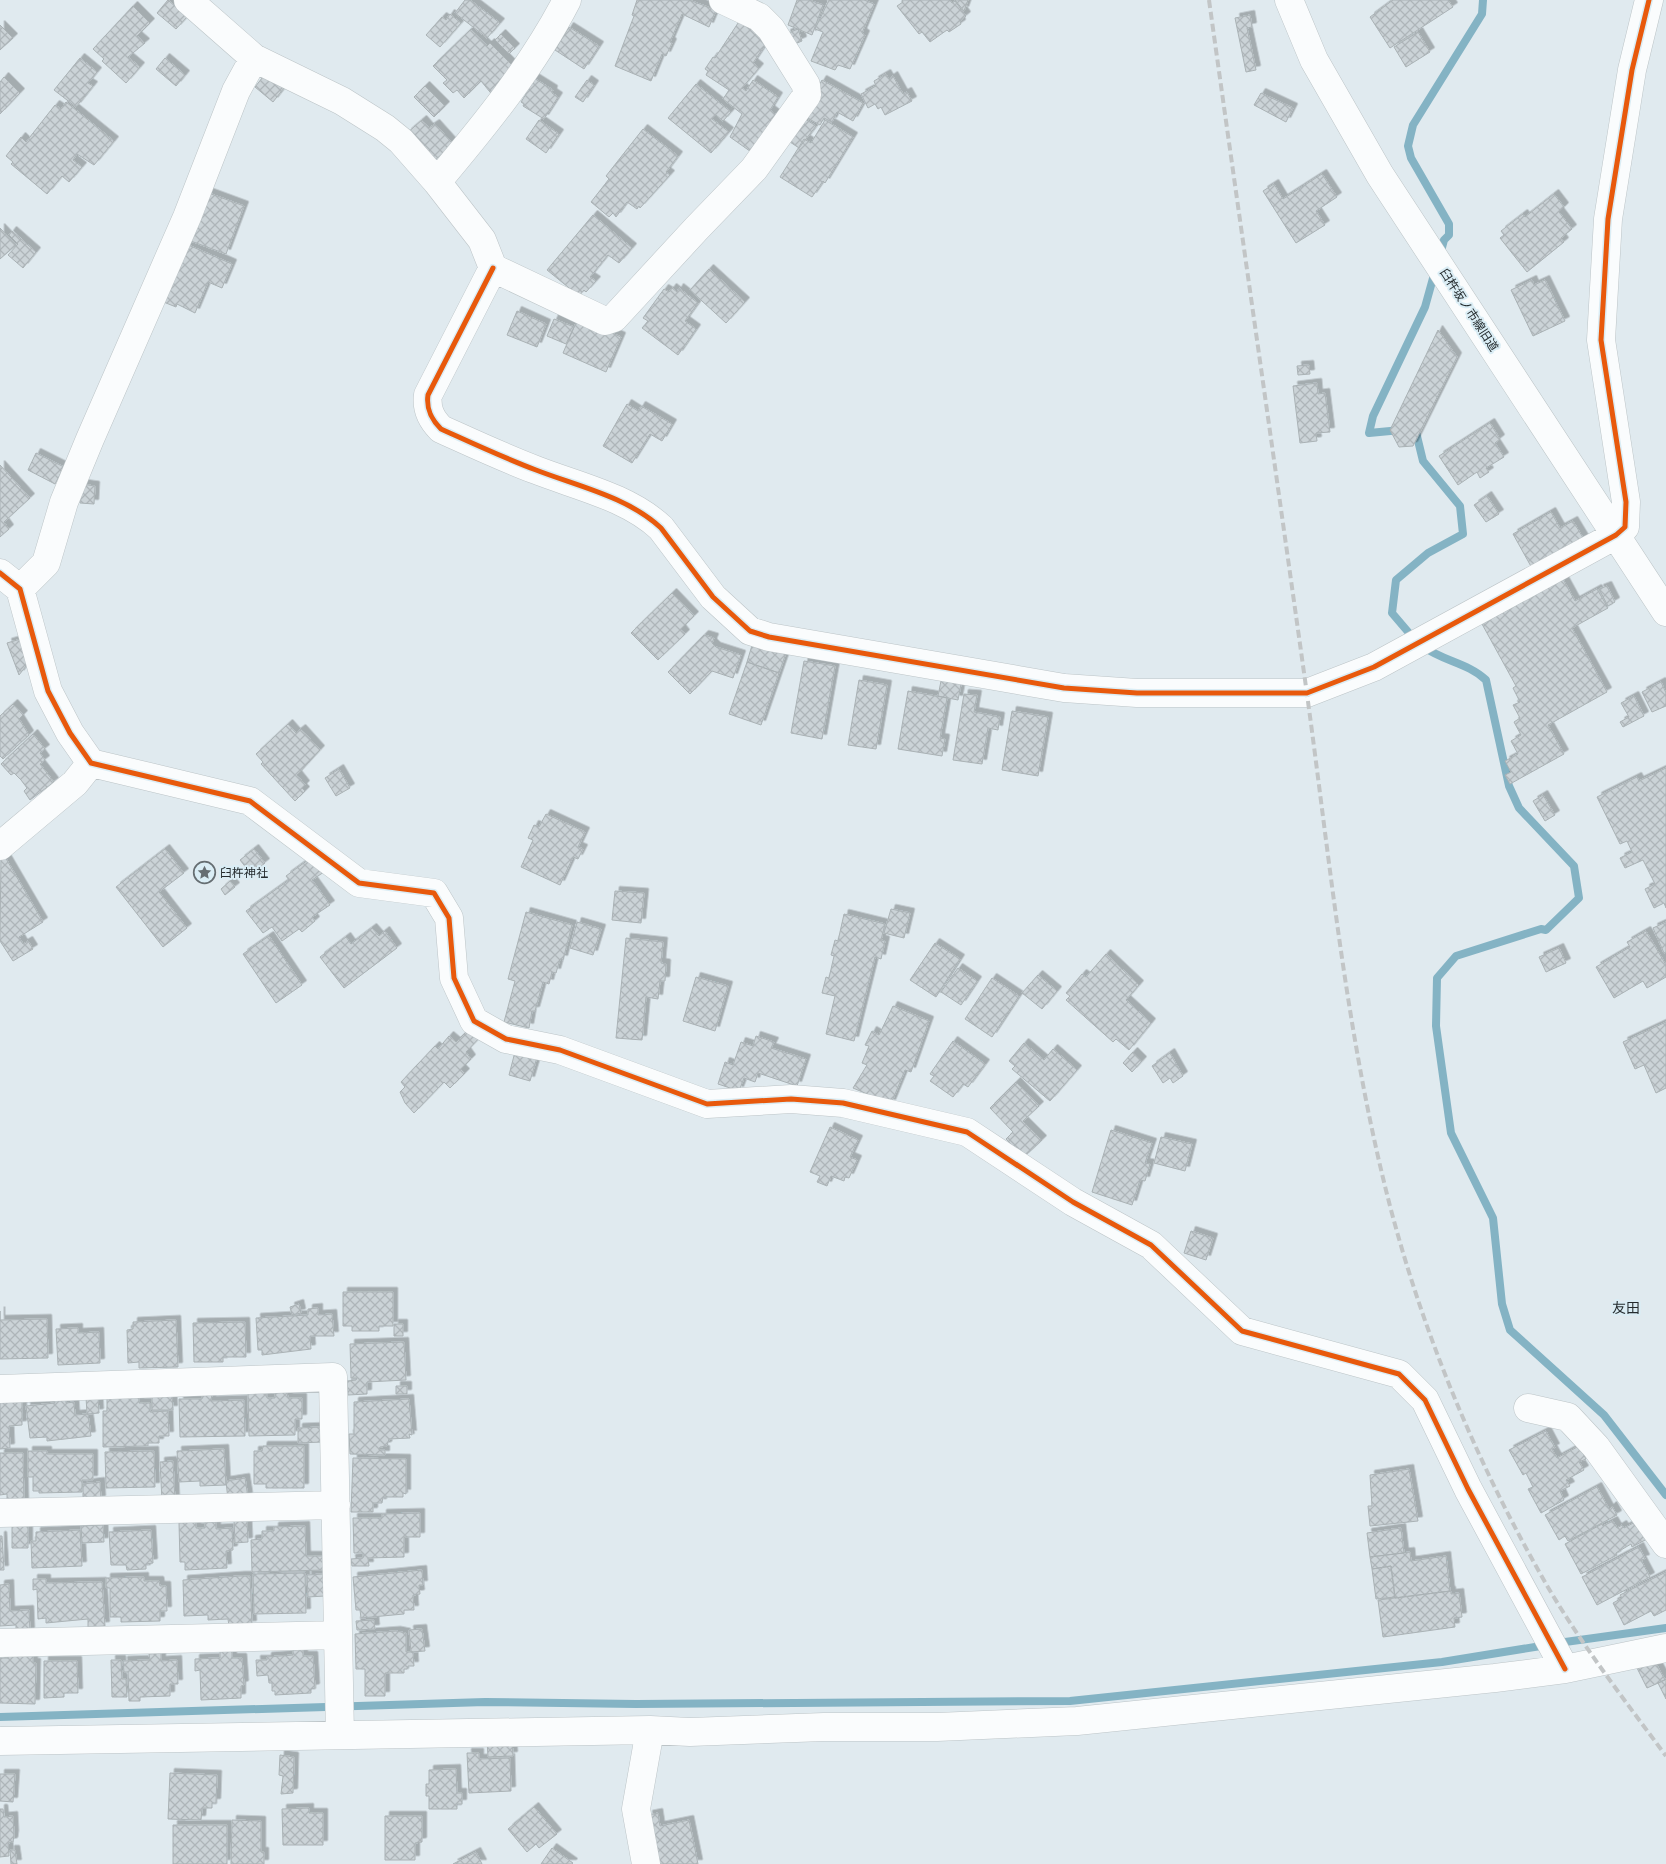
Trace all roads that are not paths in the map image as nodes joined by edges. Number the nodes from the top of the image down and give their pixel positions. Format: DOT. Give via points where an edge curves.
graph roads {
  1 [pos="188,0"];
  2 [pos="567,0"];
  3 [pos="723,0"];
  4 [pos="1289,0"];
  5 [pos="1649,0"];
  6 [pos="254,58"];
  7 [pos="437,182"];
  8 [pos="493,268"];
  9 [pos="1616,535"];
  10 [pos="10,581"];
  11 [pos="1666,612"];
  12 [pos="91,763"];
  13 [pos="0,846"];
  14 [pos="0,1389"];
  15 [pos="1528,1408"];
  16 [pos="336,1505"];
  17 [pos="0,1513"];
  18 [pos="1666,1544"];
  19 [pos="338,1635"];
  20 [pos="0,1643"];
  21 [pos="1666,1648"];
  22 [pos="1562,1663"];
  23 [pos="340,1719"];
  24 [pos="650,1730"];
  25 [pos="0,1741"];
  26 [pos="646,1864"];
  1 -- 6 [label="street"];
  2 -- 7 [label="street" via="551,32 485,125"];
  3 -- 8 [label="street" via="759,16 771,29 806,85 807,95 754,169 614,318 605,321"];
  4 -- 9 [label="street, 臼杵坂ノ市線旧道" via="1314,60 1380,175"];
  5 -- 9 [label="street" via="1632,70 1608,219 1601,340 1627,518 1625,527"];
  6 -- 7 [label="street" via="342,101 386,128"];
  6 -- 10 [label="street" via="236,90 187,217 64,502 46,563"];
  7 -- 8 [label="street" via="482,240"];
  8 -- 9 [label="street" via="428,395 428,408 435,422 441,429 504,458 620,502 652,520 713,598 750,630 778,639 1064,688 1137,693 1307,693 1374,668"];
  9 -- 11 [label="street, 臼杵坂ノ市線旧道"];
  10 -- 12 [label="street" via="48,691 70,733"];
  12 -- 13 [label="street" via="75,783"];
  12 -- 22 [label="street" via="250,801 358,883 434,893 449,918 454,978 474,1021 506,1039 560,1050 707,1104 791,1099 843,1103 967,1132 1073,1202 1151,1245 1242,1330 1399,1374 1425,1400 1468,1489"];
  14 -- 16 [label="street" via="333,1377"];
  15 -- 18 [label="street" via="1568,1417 1596,1447"];
  16 -- 17 [label="street"];
  16 -- 19 [label="street"];
  19 -- 20 [label="street"];
  19 -- 23 [label="street"];
  21 -- 22 [label="street"];
  22 -- 24 [label="street" via="1077,1721 937,1727"];
  23 -- 24 [label="street"];
  23 -- 25 [label="street"];
  24 -- 26 [label="street" via="636,1809"];
}
